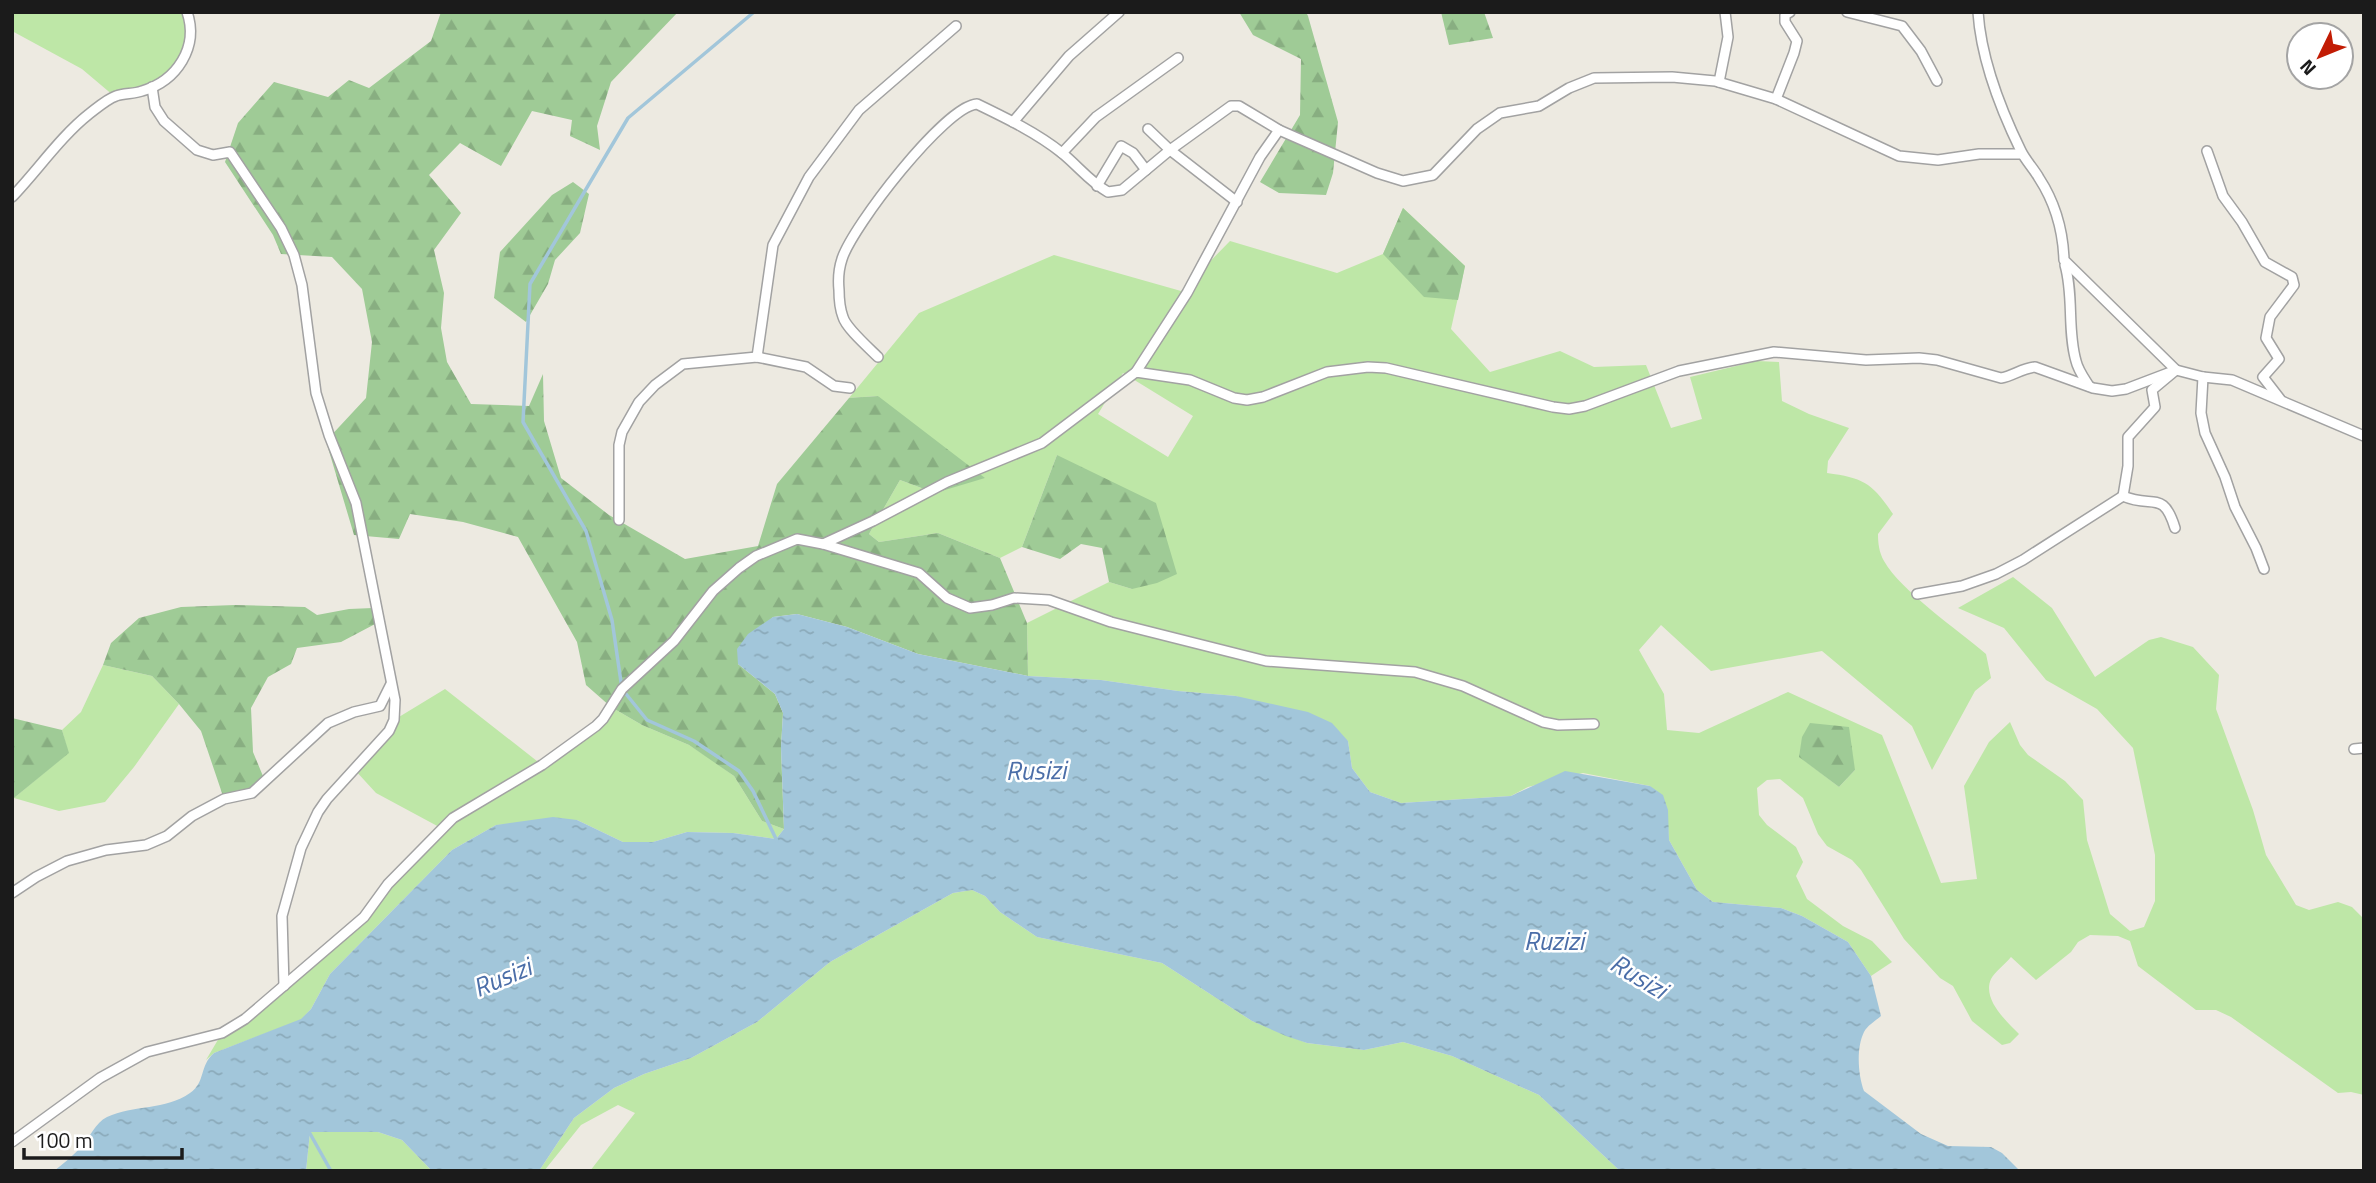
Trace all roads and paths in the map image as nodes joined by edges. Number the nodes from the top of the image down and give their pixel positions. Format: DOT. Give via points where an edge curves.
graph roads {
  1 [pos="187,12"];
  2 [pos="1119,12"];
  3 [pos="1726,12"];
  4 [pos="1847,12"];
  5 [pos="1979,12"];
  6 [pos="1784,13"];
  7 [pos="956,26"];
  8 [pos="1178,58"];
  9 [pos="1937,80"];
  10 [pos="1719,82"];
  11 [pos="152,87"];
  12 [pos="1776,99"];
  13 [pos="1013,122"];
  14 [pos="1148,129"];
  15 [pos="1279,130"];
  16 [pos="1170,150"];
  17 [pos="2207,151"];
  18 [pos="1062,153"];
  19 [pos="2022,154"];
  20 [pos="1146,170"];
  21 [pos="1097,186"];
  22 [pos="12,197"];
  23 [pos="1237,202"];
  24 [pos="2064,260"];
  25 [pos="757,357"];
  26 [pos="878,357"];
  27 [pos="2176,370"];
  28 [pos="1136,372"];
  29 [pos="2203,377"];
  30 [pos="2088,386"];
  31 [pos="850,388"];
  32 [pos="2281,400"];
  33 [pos="2364,436"];
  34 [pos="2123,496"];
  35 [pos="619,520"];
  36 [pos="2175,528"];
  37 [pos="823,544"];
  38 [pos="2264,569"];
  39 [pos="1917,594"];
  40 [pos="391,684"];
  41 [pos="1594,724"];
  42 [pos="12,893"];
  43 [pos="284,986"];
  44 [pos="12,1142"];
  1 -- 11 [label="street" via="191,27 186,57 171,75"];
  2 -- 13 [label="street" via="1069,56"];
  3 -- 10 [label="street" via="1728,37"];
  4 -- 9 [label="street" via="1902,26"];
  5 -- 19 [label="street" via="1980,39"];
  6 -- 12 [label="street" via="1797,41"];
  7 -- 25 [label="street" via="859,110 808,177 773,245"];
  8 -- 18 [label="street" via="1096,117"];
  10 -- 12 [label="street"];
  10 -- 15 [label="street" via="1594,78 1539,106 1491,117 1433,176 1403,181"];
  11 -- 22 [label="street" via="114,96 89,114"];
  11 -- 40 [label="street" via="155,107 164,121 197,150 213,155 230,152 289,244 302,285 316,393 356,503"];
  12 -- 19 [label="street" via="1899,156 1938,160"];
  13 -- 18 [label="street"];
  13 -- 26 [label="street" via="977,104 960,111 896,175 851,240 839,271 843,319"];
  14 -- 16 [label="street"];
  15 -- 16 [label="street" via="1236,105"];
  15 -- 23 [label="street"];
  16 -- 20 [label="street"];
  16 -- 23 [label="street"];
  17 -- 32 [label="street" via="2223,196 2265,262 2292,277 2294,285 2270,317 2266,338 2279,359 2263,377"];
  18 -- 21 [label="street"];
  19 -- 24 [label="street" via="2054,203"];
  20 -- 21 [label="street" via="1122,190 1108,192"];
  20 -- 21 [label="street" via="1121,146"];
  23 -- 28 [label="street"];
  24 -- 27 [label="street"];
  24 -- 30 [label="street" via="2076,361"];
  25 -- 31 [label="street" via="806,368 834,386"];
  25 -- 35 [label="street" via="683,364 639,402 618,445"];
  27 -- 29 [label="street"];
  27 -- 30 [label="street" via="2126,390"];
  27 -- 34 [label="street" via="2152,390 2155,407 2128,437"];
  28 -- 30 [label="street" via="1190,380 1247,400 1327,372 1386,368 1569,409 1679,371 1774,352 1937,360 2001,378 2035,367"];
  28 -- 37 [label="street" via="1042,443 947,482"];
  29 -- 32 [label="street" via="2232,380"];
  29 -- 38 [label="street" via="2205,433"];
  32 -- 33 [label="street"];
  34 -- 36 [label="street" via="2161,503 2170,511"];
  34 -- 39 [label="street" via="1996,574"];
  37 -- 41 [label="street" via="919,573 947,598 970,608 1014,598 1049,600 1111,622 1266,661 1415,672 1463,686 1543,722"];
  37 -- 43 [label="street" via="797,539 739,568 674,641 621,689 596,726 542,765 453,818 388,884 363,917"];
  40 -- 42 [label="street" via="380,706 328,723 251,793 224,799 146,845 67,861"];
  40 -- 43 [label="street" via="395,700 389,731 327,799 301,848 282,916"];
  43 -- 44 [label="street" via="222,1033 147,1052 100,1078"];
}
